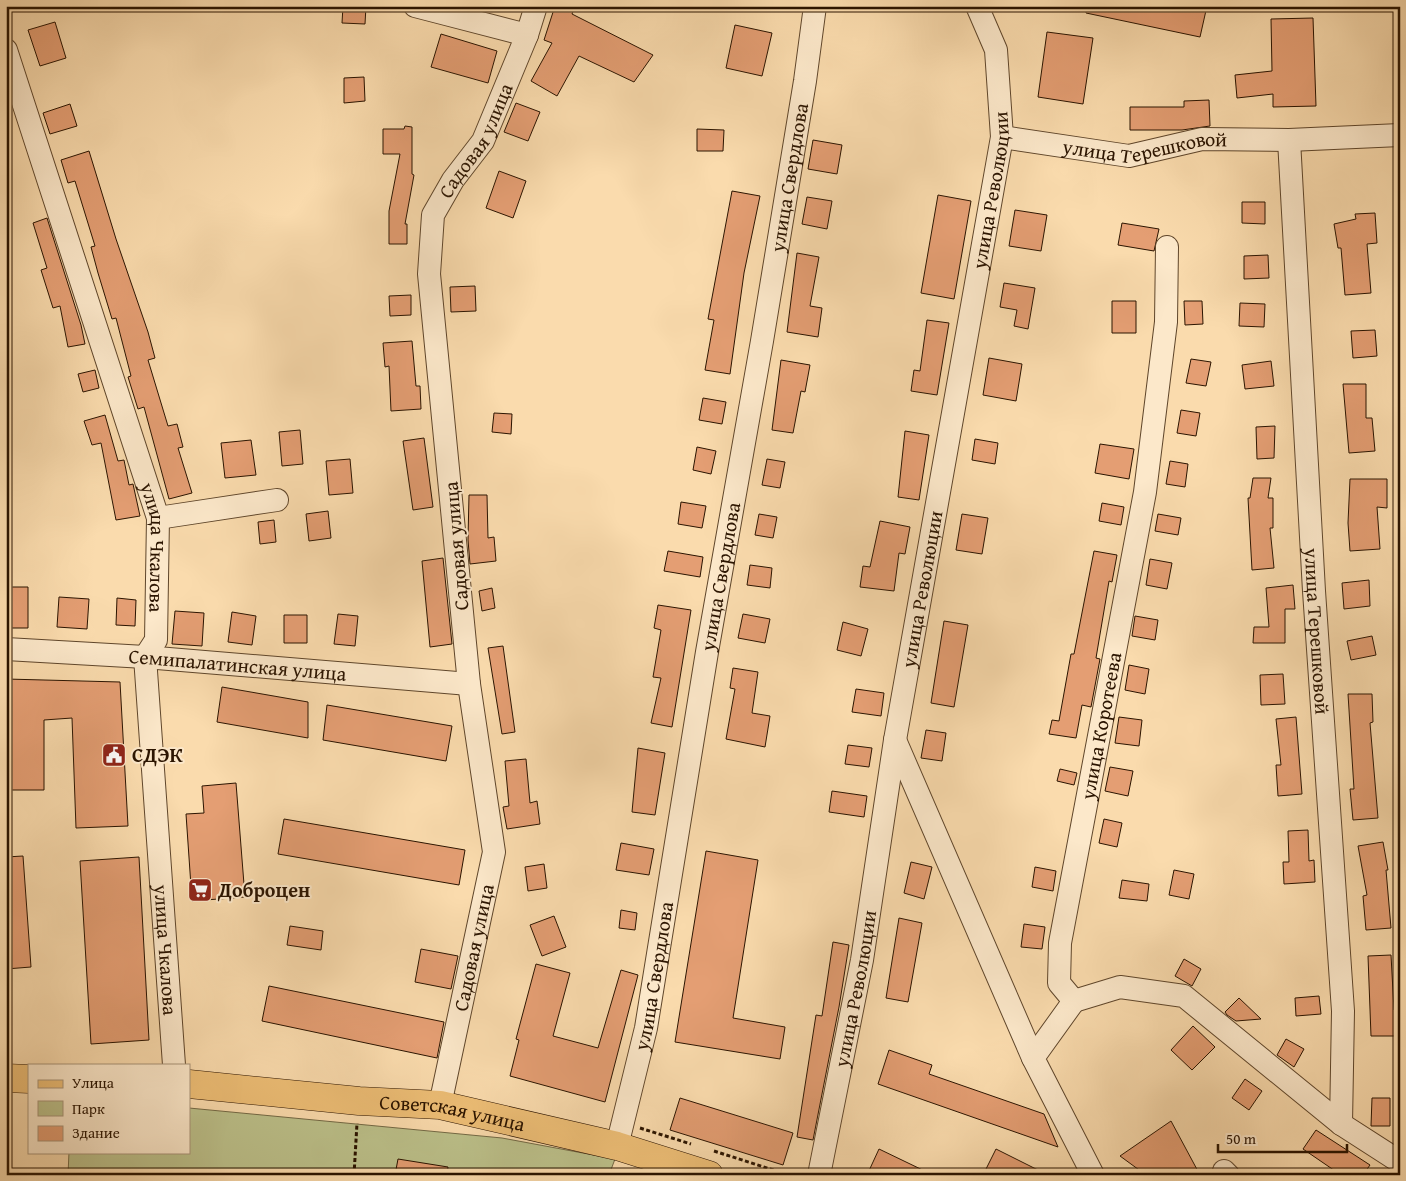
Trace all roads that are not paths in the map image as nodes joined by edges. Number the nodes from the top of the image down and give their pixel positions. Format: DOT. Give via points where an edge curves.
graph roads {
  1 [pos="415,6"];
  2 [pos="536,6"];
  3 [pos="815,6"];
  4 [pos="977,6"];
  5 [pos="527,35"];
  6 [pos="6,50"];
  7 [pos="1400,135"];
  8 [pos="1002,137"];
  9 [pos="1289,140"];
  10 [pos="1167,247"];
  11 [pos="277,500"];
  12 [pos="158,518"];
  13 [pos="6,649"];
  14 [pos="145,657"];
  15 [pos="469,684"];
  16 [pos="895,740"];
  17 [pos="1074,1001"];
  18 [pos="1033,1058"];
  19 [pos="174,1064"];
  20 [pos="6,1078"];
  21 [pos="28,1078"];
  22 [pos="190,1084"];
  23 [pos="440,1106"];
  24 [pos="1341,1124"];
  25 [pos="621,1134"];
  26 [pos="707,1162"];
  27 [pos="1400,1162"];
  28 [pos="819,1175"];
  29 [pos="1093,1175"];
  1 -- 5 [label="street"];
  2 -- 5 [label="street, Садовая улица"];
  3 -- 25 [label="street, улица Свердлова" via="806,81 646,1028"];
  4 -- 8 [label="street, улица Революции" via="996,50"];
  5 -- 15 [label="street, Садовая улица" via="483,141 453,180 432,215 429,274"];
  6 -- 12 [label="street, улица Чкалова"];
  7 -- 9 [label="street, улица Терешковой"];
  8 -- 9 [label="street, улица Терешковой" via="1129,156 1202,139"];
  8 -- 16 [label="street, улица Революции"];
  9 -- 24 [label="street, улица Терешковой" via="1313,581 1343,1011"];
  10 -- 17 [label="street, улица Коротеева" via="1166,322 1145,492 1060,944 1060,983"];
  11 -- 12 [label="street"];
  12 -- 14 [label="street, улица Чкалова" via="156,640"];
  13 -- 14 [label="street, Семипалатинская улица"];
  14 -- 15 [label="street, Семипалатинская улица"];
  14 -- 19 [label="street, улица Чкалова"];
  15 -- 23 [label="street, Садовая улица" via="494,852"];
  16 -- 18 [label="street"];
  16 -- 28 [label="street, улица Революции" via="862,960"];
  17 -- 18 [label="street"];
  17 -- 24 [label="street" via="1120,987 1184,996"];
  18 -- 29 [label="street"];
  20 -- 21 [label="main road"];
  22 -- 23 [label="main road, Советская улица"];
  23 -- 25 [label="main road, Советская улица"];
  24 -- 27 [label="street"];
  25 -- 26 [label="main road, Советская улица"];
}
